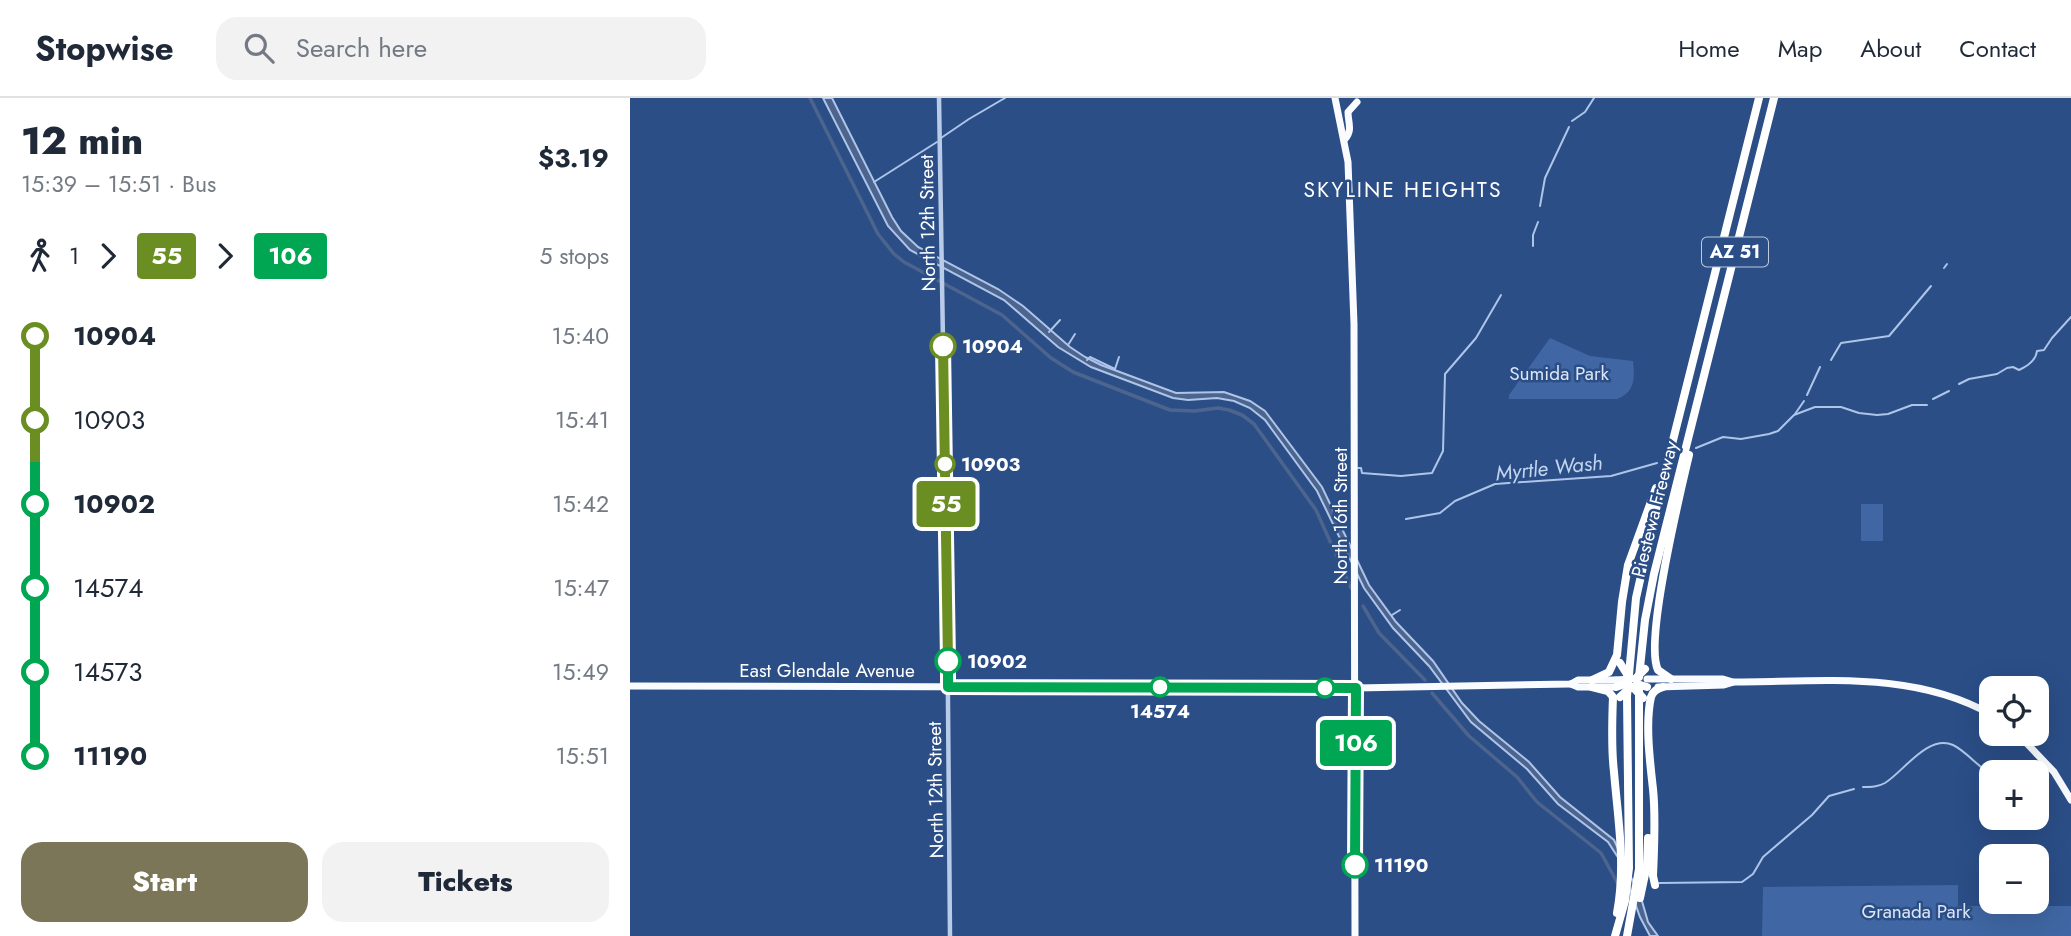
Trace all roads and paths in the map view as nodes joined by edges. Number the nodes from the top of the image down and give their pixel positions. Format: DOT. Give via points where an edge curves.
graph roads {
  1 [pos="939,98"];
  2 [pos="1335,98"];
  3 [pos="1348,98"];
  4 [pos="1759,98"];
  5 [pos="1774,98"];
  6 [pos="1357,100"];
  7 [pos="1345,139"];
  8 [pos="1682,405"];
  9 [pos="1696,405"];
  10 [pos="1654,654"];
  11 [pos="1618,659"];
  12 [pos="1671,679"];
  13 [pos="1734,682"];
  14 [pos="1592,683"];
  15 [pos="1616,683"];
  16 [pos="1632,683"];
  17 [pos="1647,683"];
  18 [pos="630,686"];
  19 [pos="948,687"];
  20 [pos="1663,687"];
  21 [pos="1356,688"];
  22 [pos="1979,708"];
  23 [pos="1614,710"];
  24 [pos="1650,715"];
  25 [pos="2029,746"];
  26 [pos="1650,775"];
  27 [pos="2071,800"];
  28 [pos="1642,873"];
  29 [pos="1655,885"];
  30 [pos="1615,931"];
  31 [pos="1628,933"];
  32 [pos="950,936"];
  33 [pos="1355,936"];
  1 -- 19 [label="street, North 12th Street"];
  2 -- 7 [label="main road, North 16th Street"];
  3 -- 6 [label="main road"];
  4 -- 8 [label="highway, Piestewa Freeway / AZ 51"];
  5 -- 9 [label="highway, Piestewa Freeway / AZ 51"];
  6 -- 7 [label="main road" via="1348,112 1350,128"];
  7 -- 21 [label="main road, North 16th Street" via="1354,324"];
  8 -- 11 [label="highway" via="1629,565"];
  8 -- 30 [label="highway, Piestewa Freeway / AZ 51" via="1634,618 1627,696 1629,857 1627,888"];
  9 -- 10 [label="highway"];
  9 -- 28 [label="highway, Piestewa Freeway / AZ 51" via="1654,574 1642,645 1638,715"];
  10 -- 12 [label="highway" via="1658,670"];
  10 -- 16 [label="highway, bridge"];
  11 -- 14 [label="highway"];
  11 -- 16 [label="highway, bridge"];
  12 -- 13 [label="main road"];
  12 -- 17 [label="main road"];
  13 -- 20 [label="main road"];
  13 -- 22 [label="main road" via="1898,683 1937,691"];
  14 -- 15 [label="main road, East Glendale Avenue"];
  14 -- 21 [label="main road, East Glendale Avenue"];
  14 -- 23 [label="highway" via="1612,693"];
  15 -- 16 [label="highway, bridge"];
  16 -- 17 [label="highway, bridge"];
  16 -- 23 [label="highway, bridge"];
  16 -- 24 [label="highway, bridge"];
  17 -- 20 [label="main road"];
  18 -- 19 [label="main road, East Glendale Avenue"];
  19 -- 21 [label="main road, East Glendale Avenue"];
  19 -- 32 [label="street, North 12th Street"];
  20 -- 24 [label="highway" via="1652,696"];
  21 -- 33 [label="main road, North 16th Street"];
  23 -- 30 [label="highway" via="1611,732 1621,847"];
  24 -- 26 [label="highway"];
  25 -- 27 [label="main road" via="2054,772"];
  26 -- 28 [label="highway"];
  26 -- 29 [label="highway"];
  28 -- 31 [label="highway"];
}
